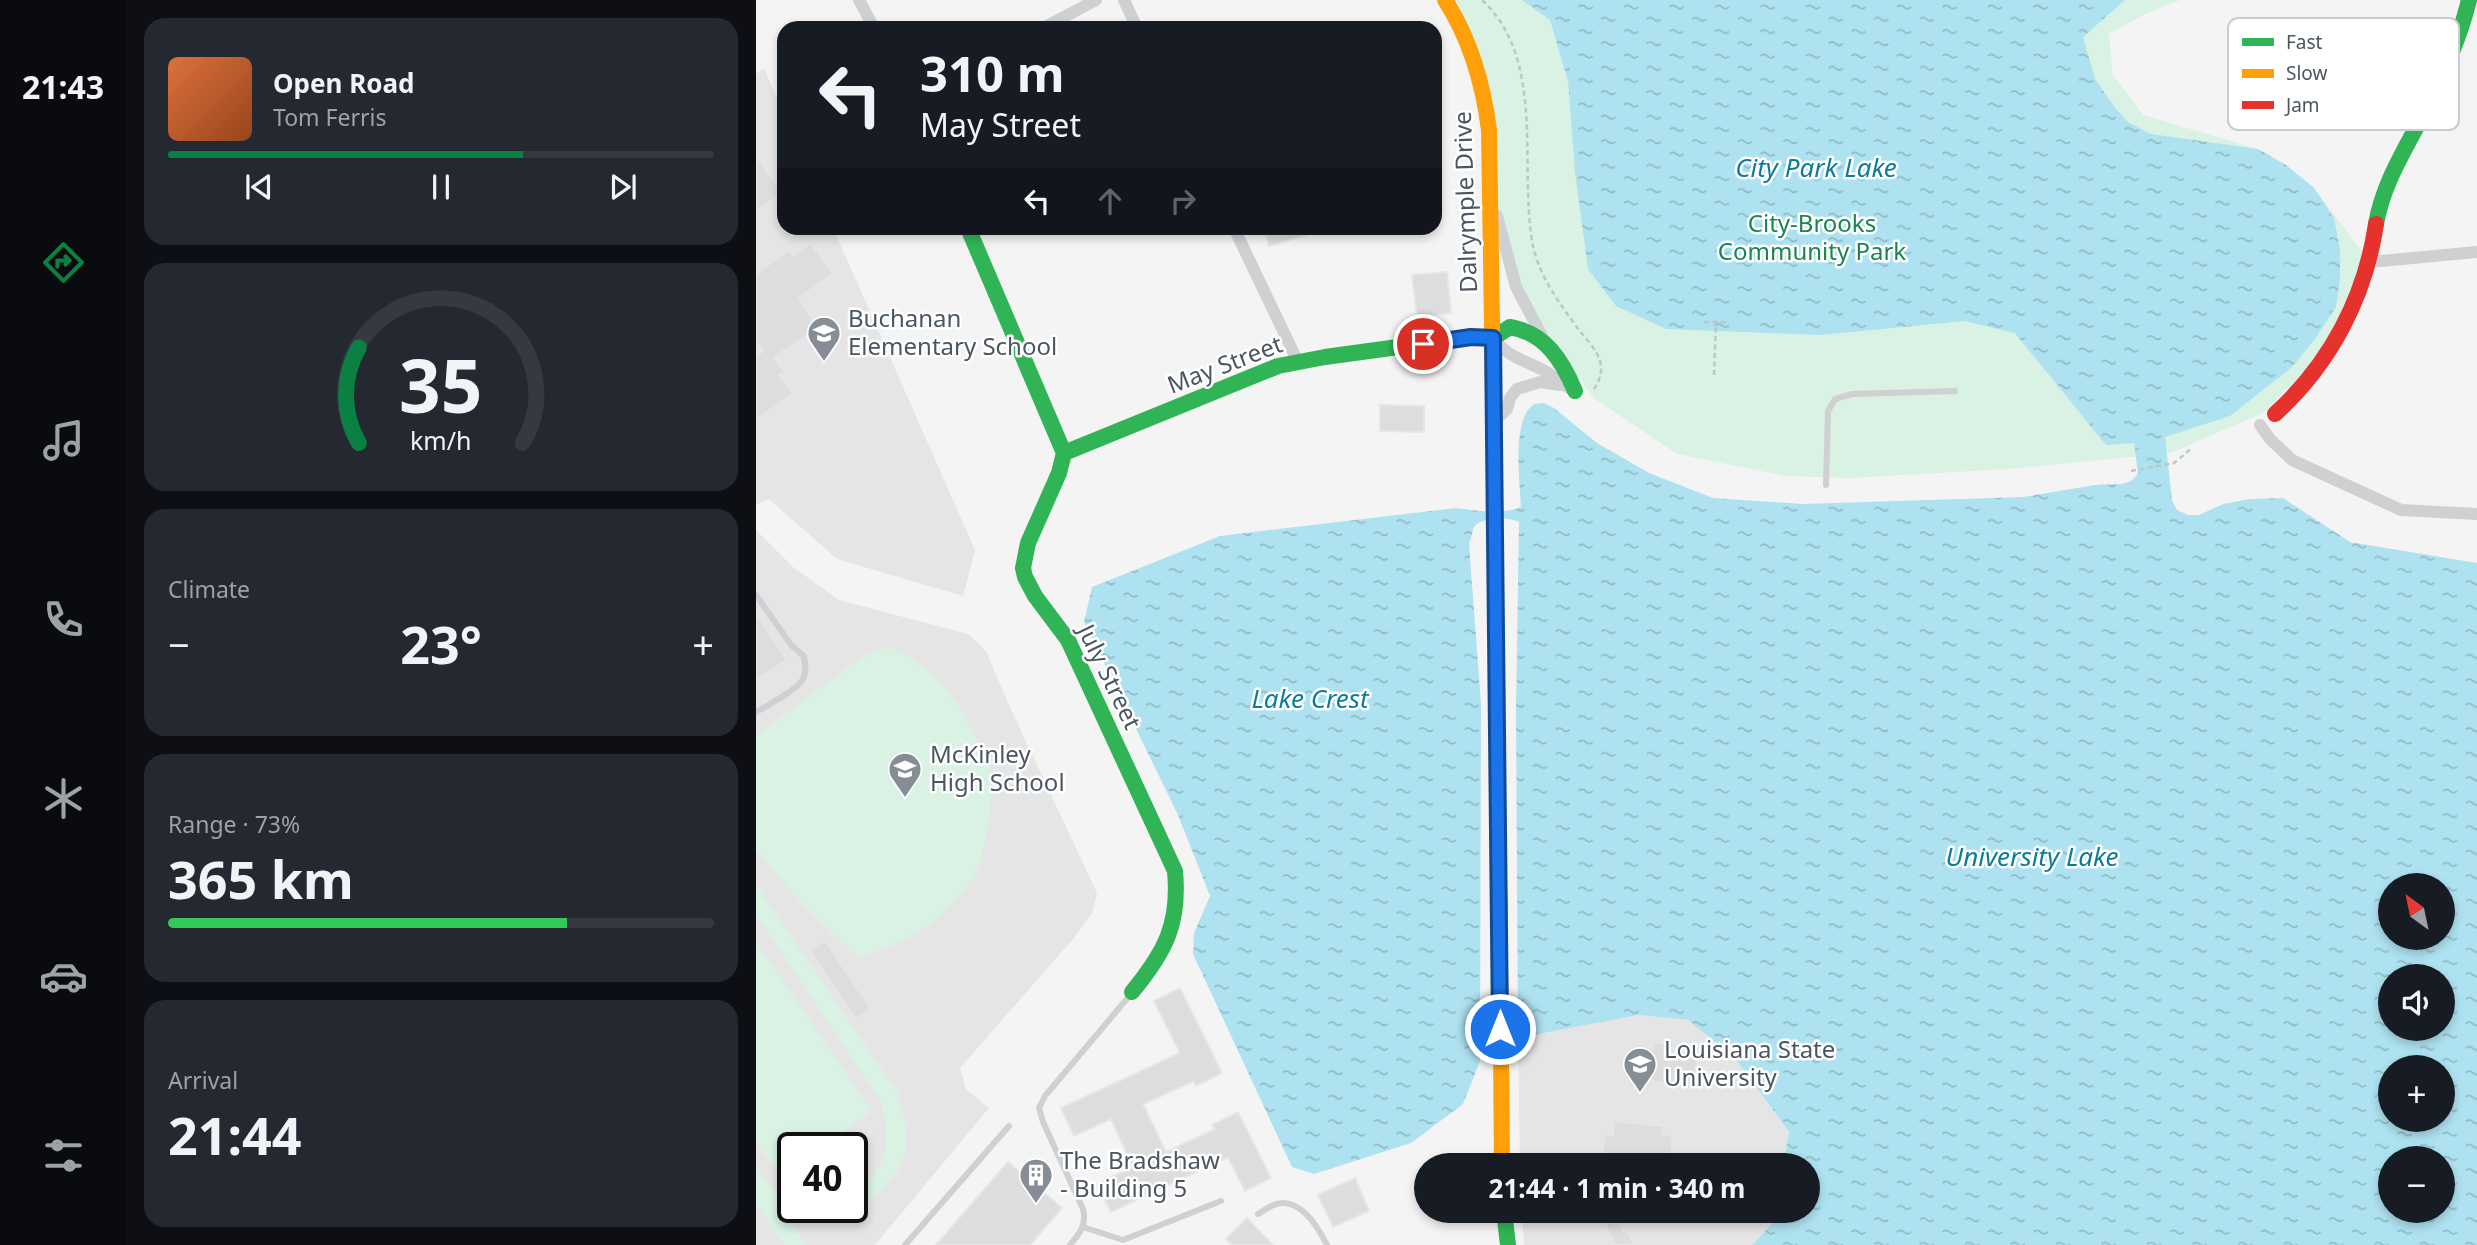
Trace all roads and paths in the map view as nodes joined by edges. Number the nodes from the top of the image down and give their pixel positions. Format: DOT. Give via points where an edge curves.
graph roads {
  1 [pos="859,0"];
  2 [pos="1096,0"];
  3 [pos="1124,0"];
  4 [pos="1445,0"];
  5 [pos="1482,0"];
  6 [pos="2469,0"];
  7 [pos="870,21"];
  8 [pos="1056,21"];
  9 [pos="1134,21"];
  10 [pos="2459,35"];
  11 [pos="2416,130"];
  12 [pos="1492,202"];
  13 [pos="971,235"];
  14 [pos="1237,235"];
  15 [pos="2477,252"];
  16 [pos="2370,262"];
  17 [pos="1704,322"];
  18 [pos="1716,322"];
  19 [pos="1728,322"];
  20 [pos="1493,338"];
  21 [pos="1550,348"];
  22 [pos="1298,362"];
  23 [pos="1714,375"];
  24 [pos="1570,389"];
  25 [pos="1594,390"];
  26 [pos="1955,391"];
  27 [pos="2275,414"];
  28 [pos="1493,422"];
  29 [pos="2260,425"];
  30 [pos="2192,448"];
  31 [pos="1064,453"];
  32 [pos="2131,471"];
  33 [pos="1826,485"];
  34 [pos="2477,513"];
  35 [pos="756,595"];
  36 [pos="756,712"];
  37 [pos="1132,992"];
  38 [pos="1009,1126"];
  39 [pos="1502,1153"];
  40 [pos="1221,1201"];
  41 [pos="1258,1214"];
  42 [pos="1505,1223"];
  43 [pos="1083,1227"];
  44 [pos="905,1245"];
  45 [pos="1070,1245"];
  46 [pos="1327,1245"];
  47 [pos="1508,1245"];
  1 -- 7 [label="street"];
  2 -- 8 [label="street"];
  3 -- 9 [label="street"];
  4 -- 12 [label="street, Dalrymple Drive" via="1480,78 1490,130"];
  5 -- 25 [label="path" via="1507,34 1525,95 1530,220 1537,262 1559,303 1598,354 1600,377"];
  6 -- 10 [label="street"];
  11 -- 16 [label="street" via="2386,187"];
  12 -- 20 [label="street, Dalrymple Drive"];
  12 -- 21 [label="street" via="1516,287"];
  13 -- 31 [label="street"];
  14 -- 22 [label="street"];
  15 -- 16 [label="street"];
  16 -- 27 [label="street" via="2336,341 2307,383"];
  17 -- 18 [label="path"];
  18 -- 19 [label="path"];
  18 -- 23 [label="path"];
  20 -- 21 [label="street, May Street" via="1518,328 1536,335"];
  20 -- 22 [label="street, May Street" via="1471,337"];
  20 -- 24 [label="street" via="1504,351"];
  20 -- 28 [label="street, Dalrymple Drive"];
  21 -- 24 [label="street, May Street" via="1566,368"];
  22 -- 31 [label="street, May Street" via="1253,375"];
  24 -- 28 [label="street" via="1549,382 1522,386"];
  26 -- 33 [label="lane" via="1852,394 1835,399 1828,411"];
  28 -- 39 [label="street, Dalrymple Drive"];
  29 -- 34 [label="street" via="2292,460 2401,510"];
  30 -- 32 [label="path" via="2174,463"];
  31 -- 37 [label="street, July Street" via="1028,542 1025,577 1068,640 1169,856 1178,891 1176,918 1164,950"];
  35 -- 36 [label="lane" via="790,645 804,656 806,668 803,680 794,688"];
  37 -- 43 [label="lane" via="1045,1096 1040,1108 1083,1209"];
  38 -- 44 [label="lane"];
  40 -- 43 [label="lane" via="1123,1240"];
  41 -- 46 [label="lane" via="1273,1205 1295,1207 1312,1220"];
  42 -- 47 [label="street"];
  43 -- 45 [label="lane"];
}
